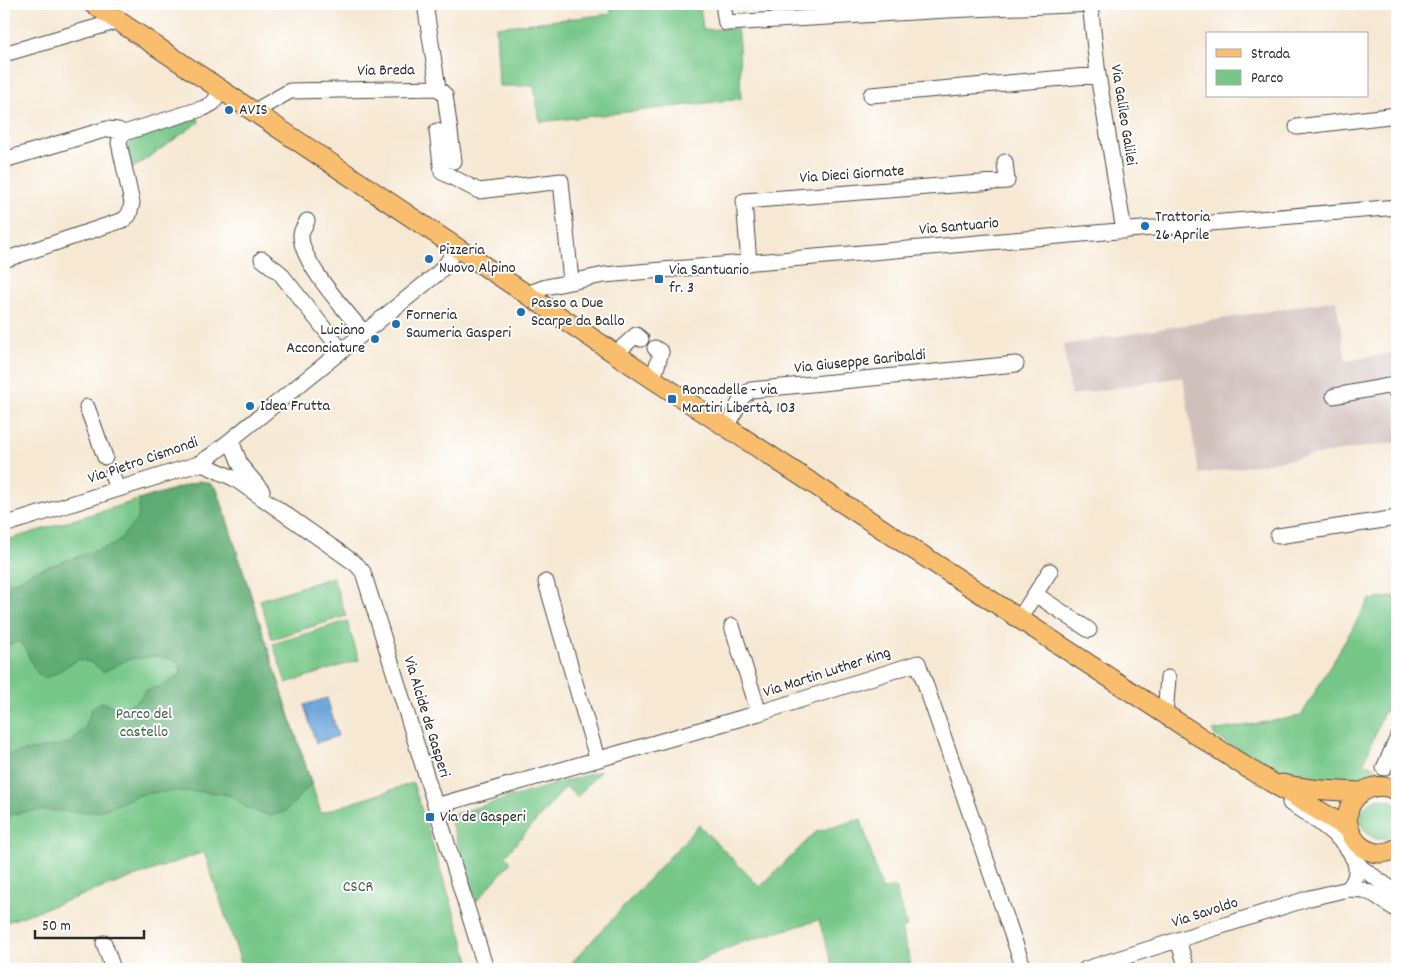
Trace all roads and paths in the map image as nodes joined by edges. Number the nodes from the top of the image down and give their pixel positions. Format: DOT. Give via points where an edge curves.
graph roads {
  1 [pos="93,4"];
  2 [pos="425,4"];
  3 [pos="723,4"];
  4 [pos="1091,4"];
  5 [pos="947,7"];
  6 [pos="118,21"];
  7 [pos="4,54"];
  8 [pos="1098,74"];
  9 [pos="438,88"];
  10 [pos="222,90"];
  11 [pos="870,95"];
  12 [pos="255,111"];
  13 [pos="1397,115"];
  14 [pos="1298,127"];
  15 [pos="437,130"];
  16 [pos="124,133"];
  17 [pos="4,160"];
  18 [pos="454,161"];
  19 [pos="1005,162"];
  20 [pos="1397,207"];
  21 [pos="307,221"];
  22 [pos="1124,231"];
  23 [pos="452,244"];
  24 [pos="262,259"];
  25 [pos="4,260"];
  26 [pos="749,263"];
  27 [pos="571,281"];
  28 [pos="526,294"];
  29 [pos="364,333"];
  30 [pos="641,339"];
  31 [pos="655,348"];
  32 [pos="342,352"];
  33 [pos="615,354"];
  34 [pos="1016,364"];
  35 [pos="653,379"];
  36 [pos="1397,394"];
  37 [pos="1334,396"];
  38 [pos="87,407"];
  39 [pos="728,428"];
  40 [pos="231,441"];
  41 [pos="212,455"];
  42 [pos="105,457"];
  43 [pos="198,464"];
  44 [pos="241,466"];
  45 [pos="112,474"];
  46 [pos="117,489"];
  47 [pos="282,512"];
  48 [pos="1397,518"];
  49 [pos="4,525"];
  50 [pos="1278,536"];
  51 [pos="1050,571"];
  52 [pos="546,582"];
  53 [pos="1034,594"];
  54 [pos="1019,618"];
  55 [pos="732,626"];
  56 [pos="1088,630"];
  57 [pos="1168,678"];
  58 [pos="759,713"];
  59 [pos="1165,714"];
  60 [pos="1397,739"];
  61 [pos="597,758"];
  62 [pos="1384,768"];
  63 [pos="1248,769"];
  64 [pos="1397,778"];
  65 [pos="1266,780"];
  66 [pos="1368,789"];
  67 [pos="1397,791"];
  68 [pos="436,806"];
  69 [pos="1348,828"];
  70 [pos="1393,855"];
  71 [pos="1352,856"];
  72 [pos="1341,891"];
  73 [pos="1397,893"];
  74 [pos="1397,910"];
  75 [pos="1397,920"];
  76 [pos="1178,940"];
  77 [pos="104,943"];
  78 [pos="113,969"];
  79 [pos="486,969"];
  80 [pos="1024,969"];
  81 [pos="1086,969"];
  82 [pos="1187,969"];
  1 -- 6 [label="main road"];
  2 -- 9 [label="street, Via Breda"];
  3 -- 5 [label="street" via="726,23"];
  4 -- 5 [label="street"];
  4 -- 8 [label="street, Via Galileo Galilei"];
  6 -- 7 [label="street"];
  6 -- 10 [label="main road"];
  8 -- 11 [label="street"];
  8 -- 22 [label="street, Via Galileo Galilei"];
  9 -- 12 [label="street, Via Breda" via="290,91"];
  9 -- 18 [label="street" via="445,95"];
  10 -- 12 [label="main road"];
  10 -- 16 [label="street" via="213,103 204,108"];
  12 -- 23 [label="main road"];
  13 -- 14 [label="street"];
  15 -- 27 [label="street" via="442,172 479,191 560,181"];
  16 -- 17 [label="street" via="107,129"];
  16 -- 25 [label="street" via="119,143 132,203 129,215 123,220"];
  19 -- 26 [label="street, Via Dieci Giornate" via="1007,181 744,201"];
  20 -- 22 [label="street, Via Santuario"];
  21 -- 29 [label="street" via="301,234 302,243 315,271"];
  22 -- 26 [label="street, Via Santuario"];
  23 -- 28 [label="main road"];
  23 -- 29 [label="street, Via Pietro Cismondi" via="449,261 437,274"];
  24 -- 32 [label="street" via="280,273"];
  26 -- 27 [label="street, Via Santuario" via="604,275"];
  27 -- 28 [label="street, Via Santuario"];
  28 -- 33 [label="main road"];
  29 -- 32 [label="street, Via Pietro Cismondi"];
  30 -- 33 [label="street" via="636,335"];
  31 -- 35 [label="street" via="661,352"];
  32 -- 40 [label="street, Via Pietro Cismondi"];
  33 -- 35 [label="main road"];
  34 -- 39 [label="street, Via Giuseppe Garibaldi" via="751,390 742,397"];
  35 -- 39 [label="main road"];
  36 -- 37 [label="street" via="1393,385"];
  38 -- 42 [label="street"];
  39 -- 54 [label="main road"];
  40 -- 41 [label="street, Via Pietro Cismondi"];
  40 -- 44 [label="street, Via Alcide de Gasperi"];
  41 -- 43 [label="street, Via Pietro Cismondi"];
  41 -- 44 [label="street, Via Alcide de Gasperi" via="226,454"];
  43 -- 46 [label="street, Via Pietro Cismondi"];
  43 -- 47 [label="street, Via Alcide de Gasperi" via="235,479"];
  44 -- 47 [label="street, Via Alcide de Gasperi"];
  45 -- 46 [label="street"];
  46 -- 49 [label="street, Via Pietro Cismondi"];
  47 -- 68 [label="street, Via Alcide de Gasperi" via="363,572"];
  48 -- 50 [label="street"];
  51 -- 53 [label="street"];
  52 -- 61 [label="street"];
  53 -- 54 [label="street"];
  53 -- 56 [label="street"];
  54 -- 59 [label="main road"];
  55 -- 58 [label="street"];
  57 -- 59 [label="street"];
  58 -- 61 [label="street, Via Martin Luther King"];
  58 -- 80 [label="street, Via Martin Luther King" via="918,663"];
  59 -- 63 [label="main road"];
  60 -- 62 [label="street"];
  61 -- 68 [label="street, Via Martin Luther King"];
  63 -- 65 [label="main road"];
  63 -- 71 [label="street" via="1280,796 1337,835"];
  64 -- 66 [label="street"];
  65 -- 66 [label="main road" via="1326,791"];
  65 -- 69 [label="main road"];
  66 -- 67 [label="main road" via="1384,786"];
  66 -- 69 [label="main road" via="1350,807"];
  68 -- 79 [label="street, Via Alcide de Gasperi"];
  69 -- 70 [label="main road" via="1361,847"];
  71 -- 72 [label="street" via="1354,880"];
  71 -- 73 [label="street" via="1362,868"];
  72 -- 74 [label="street" via="1363,890"];
  72 -- 75 [label="street" via="1372,902"];
  72 -- 76 [label="street, Via Savoldo"];
  76 -- 81 [label="street, Via Savoldo"];
  76 -- 82 [label="street"];
  77 -- 78 [label="street"];
}
